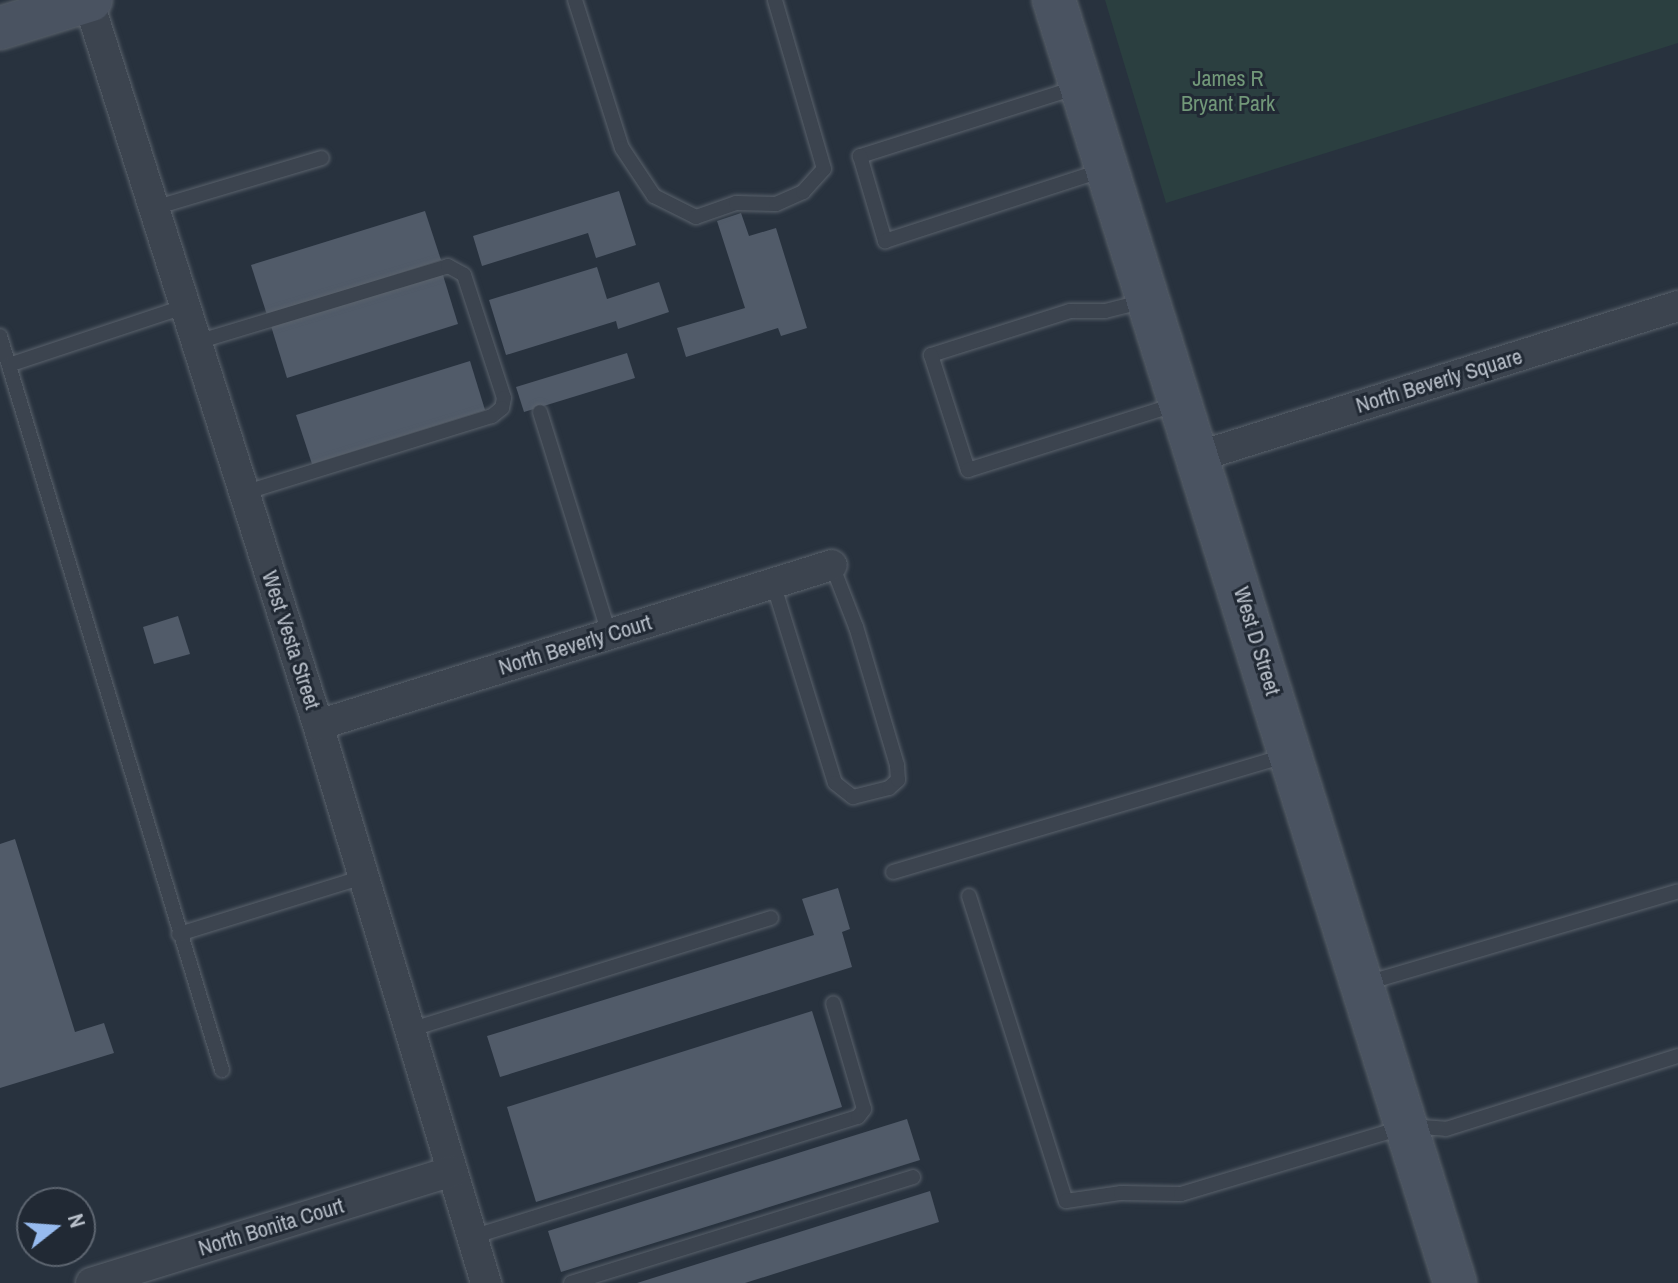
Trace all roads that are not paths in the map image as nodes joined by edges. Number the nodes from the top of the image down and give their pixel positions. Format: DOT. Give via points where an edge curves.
graph roads {
  1 [pos="89,0"];
  2 [pos="575,0"];
  3 [pos="775,0"];
  4 [pos="1054,0"];
  5 [pos="0,28"];
  6 [pos="1081,86"];
  7 [pos="322,158"];
  8 [pos="1108,169"];
  9 [pos="154,208"];
  10 [pos="1150,300"];
  11 [pos="186,306"];
  12 [pos="1678,306"];
  13 [pos="0,336"];
  14 [pos="197,342"];
  15 [pos="9,365"];
  16 [pos="1182,402"];
  17 [pos="540,412"];
  18 [pos="1200,456"];
  19 [pos="244,493"];
  20 [pos="832,565"];
  21 [pos="773,583"];
  22 [pos="609,634"];
  23 [pos="318,725"];
  24 [pos="1292,753"];
  25 [pos="893,872"];
  26 [pos="363,877"];
  27 [pos="1678,891"];
  28 [pos="969,896"];
  29 [pos="771,918"];
  30 [pos="179,934"];
  31 [pos="1363,984"];
  32 [pos="833,1003"];
  33 [pos="409,1030"];
  34 [pos="1678,1056"];
  35 [pos="222,1070"];
  36 [pos="1407,1126"];
  37 [pos="452,1171"];
  38 [pos="913,1177"];
  39 [pos="472,1237"];
  40 [pos="91,1283"];
  41 [pos="486,1283"];
  42 [pos="571,1283"];
  43 [pos="1455,1283"];
  1 -- 5 [label="main road"];
  1 -- 9 [label="street, West Vesta Street"];
  2 -- 3 [label="lane" via="622,148 654,196 696,217 736,203 776,204 803,192 824,169"];
  4 -- 6 [label="main road, West D Street"];
  6 -- 8 [label="main road, West D Street"];
  6 -- 8 [label="lane" via="860,156 885,241"];
  7 -- 9 [label="lane"];
  8 -- 10 [label="main road, West D Street"];
  9 -- 11 [label="street, West Vesta Street"];
  10 -- 16 [label="main road, West D Street"];
  10 -- 16 [label="lane" via="1105,311 1070,311 931,355 968,470"];
  11 -- 14 [label="street, West Vesta Street"];
  11 -- 15 [label="lane"];
  12 -- 18 [label="street, North Beverly Square"];
  13 -- 15 [label="lane"];
  14 -- 19 [label="street, West Vesta Street"];
  14 -- 19 [label="lane" via="448,266 464,275 504,398 492,416"];
  15 -- 30 [label="lane"];
  16 -- 18 [label="main road, West D Street"];
  17 -- 22 [label="lane"];
  18 -- 24 [label="main road, West D Street"];
  19 -- 23 [label="street, West Vesta Street"];
  20 -- 21 [label="street, North Beverly Court"];
  20 -- 21 [label="lane" via="900,774 889,788 853,797 835,783"];
  21 -- 22 [label="street, North Beverly Court"];
  22 -- 23 [label="street, North Beverly Court"];
  23 -- 26 [label="street, West Vesta Street"];
  24 -- 25 [label="lane"];
  24 -- 31 [label="main road, West D Street"];
  26 -- 30 [label="lane"];
  26 -- 33 [label="street, West Vesta Street"];
  27 -- 31 [label="lane"];
  28 -- 36 [label="lane" via="1066,1201 1121,1193 1181,1194"];
  29 -- 33 [label="lane"];
  30 -- 35 [label="lane"];
  31 -- 36 [label="main road, West D Street"];
  32 -- 39 [label="lane" via="864,1109 858,1117"];
  33 -- 37 [label="street, West Vesta Street"];
  34 -- 36 [label="lane" via="1446,1129"];
  36 -- 43 [label="main road, West D Street"];
  37 -- 39 [label="street, West Vesta Street"];
  37 -- 40 [label="street, North Bonita Court"];
  38 -- 42 [label="lane"];
  39 -- 41 [label="street, West Vesta Street"];
}
